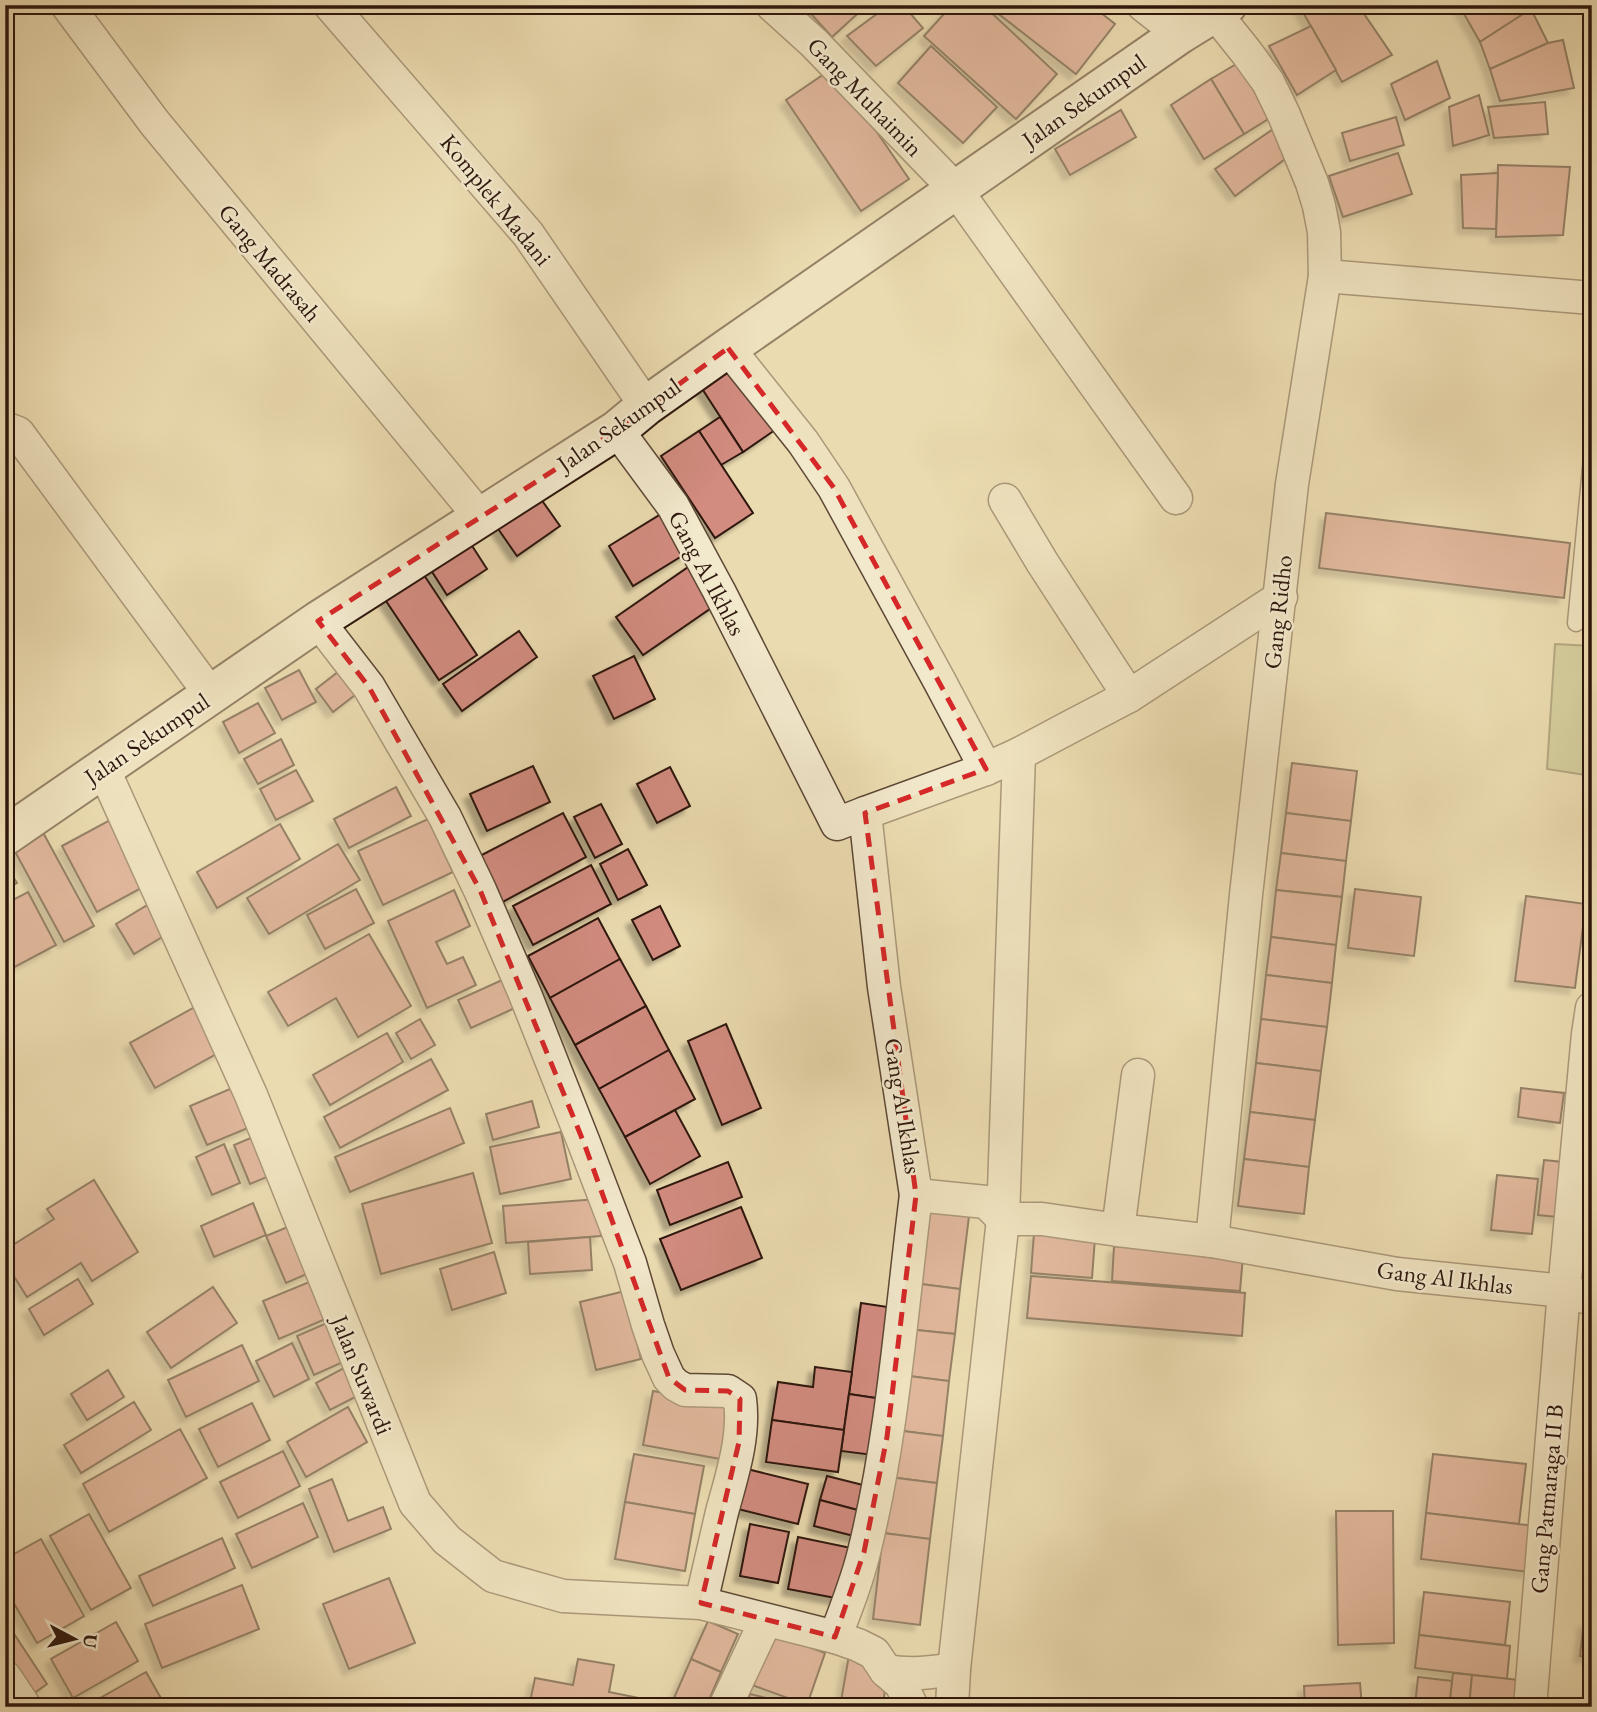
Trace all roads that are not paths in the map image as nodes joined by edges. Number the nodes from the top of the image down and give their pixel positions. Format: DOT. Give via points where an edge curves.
graph roads {
  1 [pos="66,5"];
  2 [pos="330,5"];
  3 [pos="772,5"];
  4 [pos="1143,5"];
  5 [pos="1221,9"];
  6 [pos="1180,34"];
  7 [pos="956,190"];
  8 [pos="1325,276"];
  9 [pos="1592,298"];
  10 [pos="728,348"];
  11 [pos="646,406"];
  12 [pos="5,428"];
  13 [pos="617,430"];
  14 [pos="1592,458"];
  15 [pos="1175,498"];
  16 [pos="1005,500"];
  17 [pos="480,517"];
  18 [pos="1281,597"];
  19 [pos="318,621"];
  20 [pos="1576,623"];
  21 [pos="211,695"];
  22 [pos="1129,696"];
  23 [pos="1019,754"];
  24 [pos="103,768"];
  25 [pos="986,769"];
  26 [pos="865,813"];
  27 [pos="5,836"];
  28 [pos="1590,1025"];
  29 [pos="1138,1076"];
  30 [pos="916,1195"];
  31 [pos="1003,1219"];
  32 [pos="1118,1230"];
  33 [pos="1212,1241"];
  34 [pos="1578,1295"];
  35 [pos="701,1603"];
  36 [pos="766,1620"];
  37 [pos="835,1637"];
  38 [pos="954,1669"];
  39 [pos="887,1671"];
  40 [pos="5,1677"];
  41 [pos="25,1707"];
  42 [pos="725,1707"];
  43 [pos="912,1707"];
  44 [pos="952,1707"];
  45 [pos="1530,1707"];
  1 -- 17 [label="street, Gang Madrasah" via="153,122"];
  2 -- 11 [label="street, Komplek Madani" via="528,234"];
  3 -- 7 [label="street, Gang Muhaimin"];
  4 -- 6 [label="street"];
  5 -- 6 [label="main road, Jalan Sekumpul"];
  5 -- 8 [label="street, Gang Ridho" via="1268,82 1312,183 1324,232"];
  6 -- 7 [label="main road, Jalan Sekumpul"];
  7 -- 10 [label="main road, Jalan Sekumpul"];
  7 -- 15 [label="street, Gang Muhaimin"];
  8 -- 9 [label="street"];
  8 -- 18 [label="street, Gang Ridho" via="1292,484"];
  10 -- 11 [label="main road, Jalan Sekumpul"];
  10 -- 25 [label="street" via="834,488"];
  11 -- 13 [label="main road, Jalan Sekumpul"];
  12 -- 21 [label="street" via="18,433"];
  13 -- 17 [label="main road, Jalan Sekumpul"];
  13 -- 26 [label="street, Gang Al Ikhlas" via="673,506 837,824"];
  14 -- 20 [label="lane"];
  16 -- 22 [label="street"];
  17 -- 19 [label="main road, Jalan Sekumpul"];
  18 -- 22 [label="street"];
  18 -- 33 [label="street, Gang Ridho"];
  19 -- 21 [label="main road, Jalan Sekumpul"];
  19 -- 35 [label="street" via="369,687 445,817 480,890 584,1143 669,1378 685,1390 728,1391 740,1399 739,1441"];
  21 -- 24 [label="main road, Jalan Sekumpul"];
  22 -- 23 [label="street"];
  23 -- 25 [label="street"];
  23 -- 31 [label="street"];
  24 -- 27 [label="main road, Jalan Sekumpul"];
  24 -- 35 [label="street, Jalan Suwardi" via="251,1095 415,1503 447,1540 493,1576 563,1596"];
  25 -- 26 [label="street"];
  26 -- 30 [label="street, Gang Al Ikhlas" via="884,987"];
  28 -- 34 [label="street, Gang Patmaraga II B"];
  29 -- 32 [label="street"];
  30 -- 31 [label="street, Gang Al Ikhlas" via="986,1202"];
  30 -- 37 [label="street" via="887,1437 864,1552"];
  31 -- 32 [label="street, Gang Al Ikhlas" via="1042,1219"];
  31 -- 38 [label="street"];
  32 -- 33 [label="street, Gang Al Ikhlas"];
  33 -- 34 [label="street, Gang Al Ikhlas" via="1397,1274"];
  34 -- 45 [label="street, Gang Patmaraga II B"];
  35 -- 36 [label="street, Jalan Suwardi"];
  36 -- 37 [label="street, Jalan Suwardi"];
  36 -- 42 [label="street"];
  37 -- 39 [label="street, Jalan Suwardi" via="874,1653"];
  38 -- 39 [label="street" via="906,1675"];
  38 -- 44 [label="street"];
  39 -- 43 [label="street, Jalan Suwardi" via="901,1684"];
  40 -- 41 [label="street"];
}
